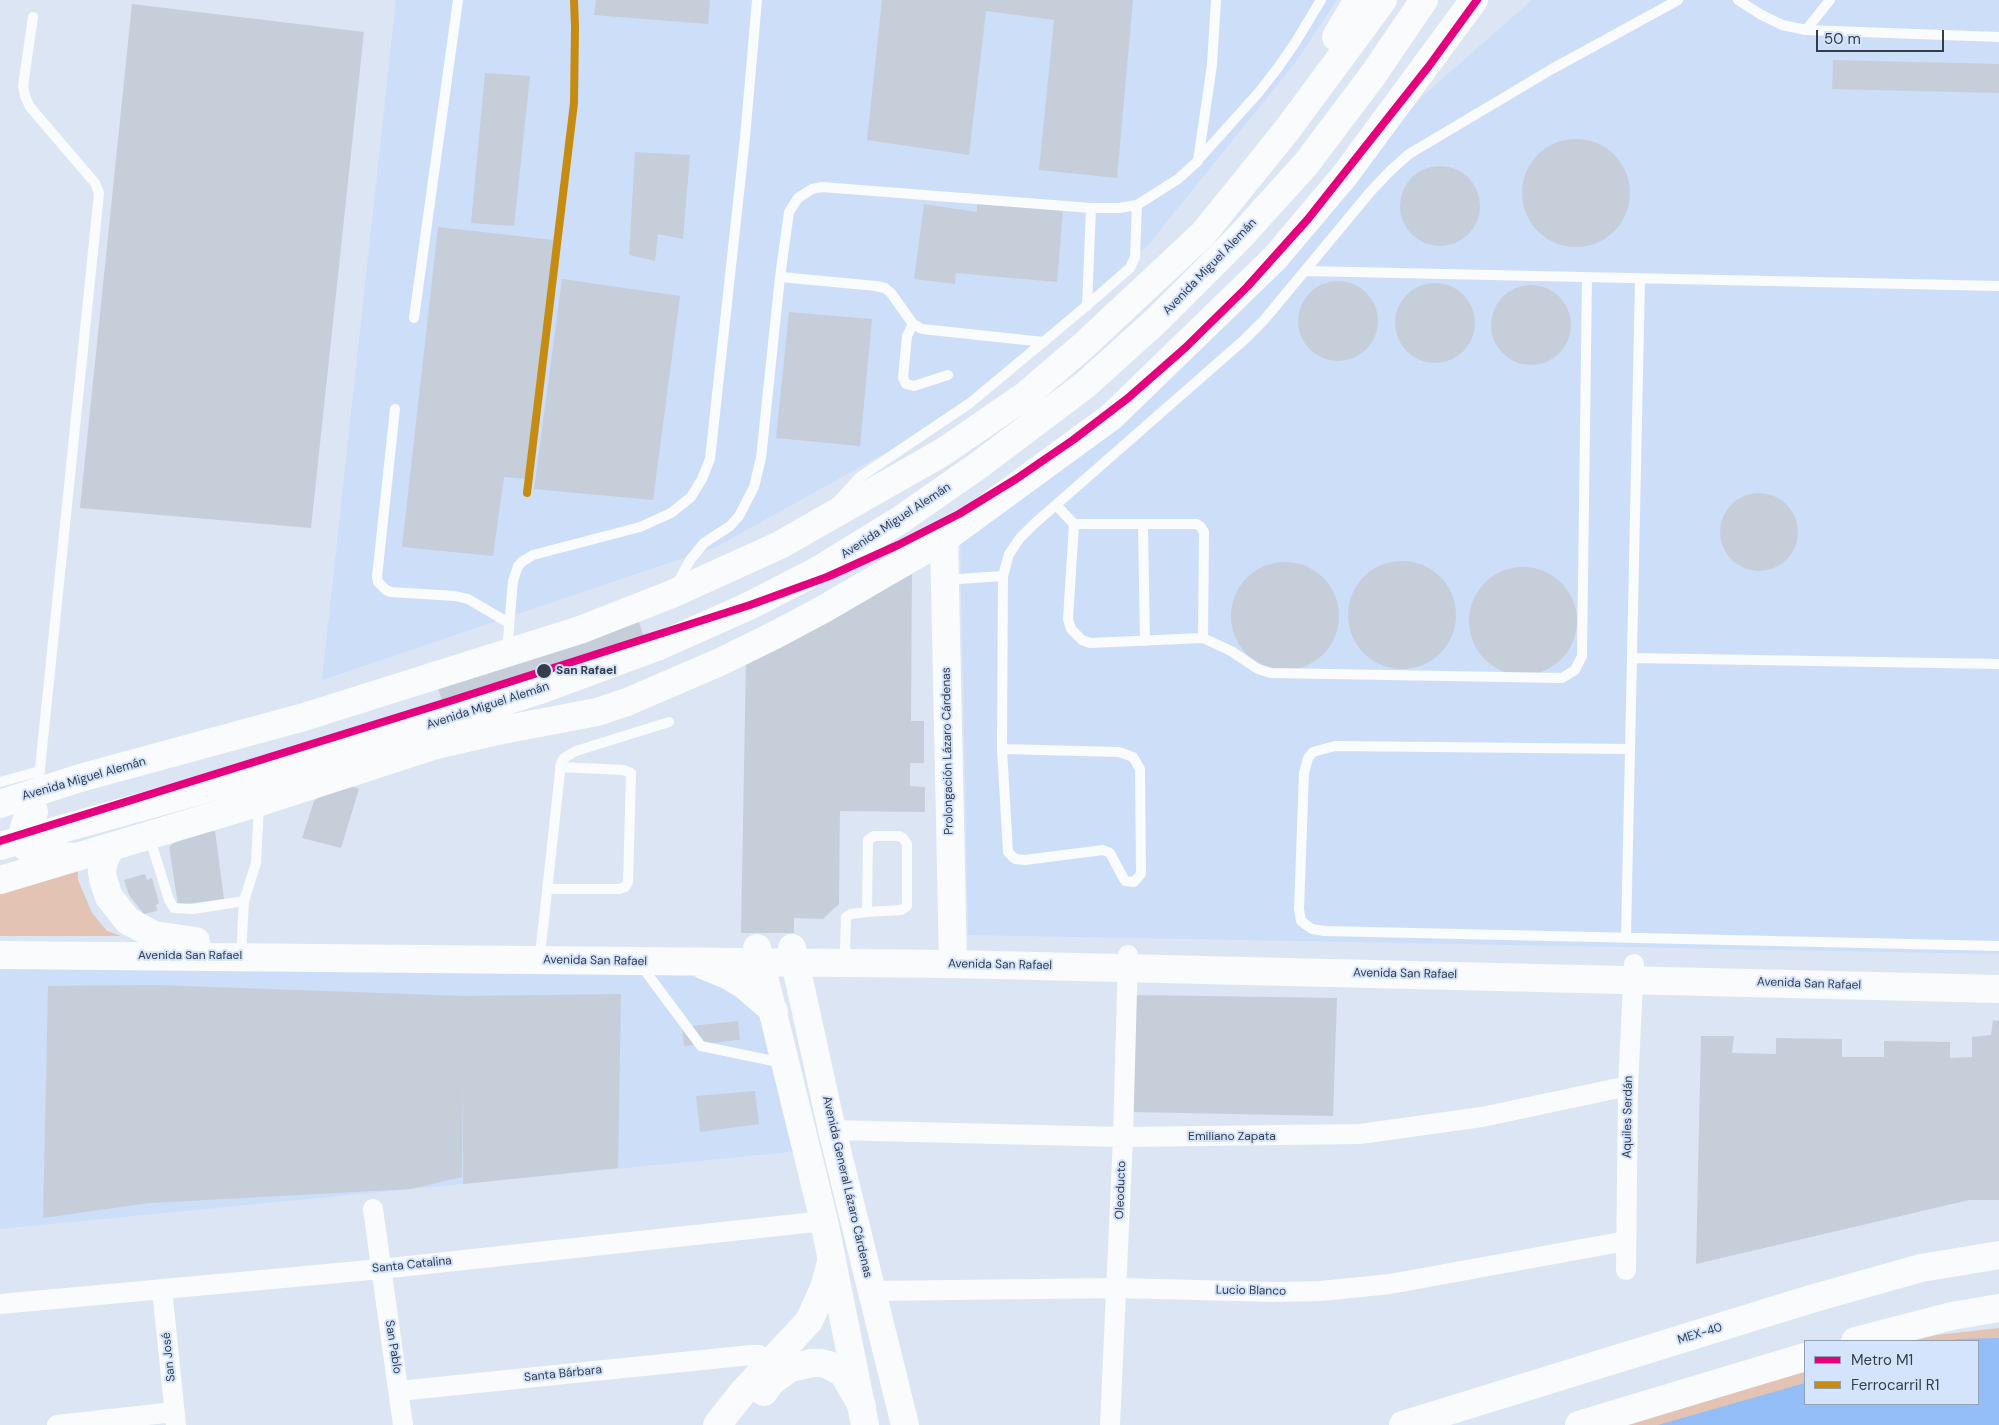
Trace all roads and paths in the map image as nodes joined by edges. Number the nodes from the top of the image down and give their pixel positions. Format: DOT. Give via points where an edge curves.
graph roads {
  1 [pos="458,0"];
  2 [pos="756,0"];
  3 [pos="1216,0"];
  4 [pos="1321,0"];
  5 [pos="1358,0"];
  6 [pos="1383,0"];
  7 [pos="1424,0"];
  8 [pos="1474,0"];
  9 [pos="1678,0"];
  10 [pos="1738,0"];
  11 [pos="1830,0"];
  12 [pos="32,17"];
  13 [pos="1806,30"];
  14 [pos="1999,36"];
  15 [pos="1287,130"];
  16 [pos="1198,160"];
  17 [pos="1137,205"];
  18 [pos="1090,208"];
  19 [pos="1305,271"];
  20 [pos="780,277"];
  21 [pos="1587,278"];
  22 [pos="1640,280"];
  23 [pos="1999,286"];
  24 [pos="1087,306"];
  25 [pos="414,318"];
  26 [pos="913,324"];
  27 [pos="1044,342"];
  28 [pos="948,375"];
  29 [pos="395,409"];
  30 [pos="1056,505"];
  31 [pos="823,521"];
  32 [pos="1074,524"];
  33 [pos="1143,524"];
  34 [pos="944,539"];
  35 [pos="1004,576"];
  36 [pos="944,580"];
  37 [pos="672,594"];
  38 [pos="509,623"];
  39 [pos="1203,638"];
  40 [pos="1145,641"];
  41 [pos="507,653"];
  42 [pos="1632,658"];
  43 [pos="1999,664"];
  44 [pos="537,691"];
  45 [pos="669,722"];
  46 [pos="436,745"];
  47 [pos="1630,749"];
  48 [pos="1002,750"];
  49 [pos="560,767"];
  50 [pos="0,782"];
  51 [pos="37,792"];
  52 [pos="260,802"];
  53 [pos="0,804"];
  54 [pos="0,822"];
  55 [pos="148,835"];
  56 [pos="0,846"];
  57 [pos="111,847"];
  58 [pos="78,858"];
  59 [pos="0,880"];
  60 [pos="547,889"];
  61 [pos="244,901"];
  62 [pos="867,912"];
  63 [pos="1626,937"];
  64 [pos="541,946"];
  65 [pos="1999,946"];
  66 [pos="241,949"];
  67 [pos="0,954"];
  68 [pos="759,955"];
  69 [pos="794,955"];
  70 [pos="847,956"];
  71 [pos="953,958"];
  72 [pos="637,961"];
  73 [pos="1128,961"];
  74 [pos="695,962"];
  75 [pos="1634,972"];
  76 [pos="1999,974"];
  77 [pos="1999,989"];
  78 [pos="804,999"];
  79 [pos="774,1010"];
  80 [pos="786,1064"];
  81 [pos="1628,1086"];
  82 [pos="832,1130"];
  83 [pos="1123,1137"];
  84 [pos="373,1210"];
  85 [pos="824,1221"];
  86 [pos="1626,1241"];
  87 [pos="1999,1255"];
  88 [pos="832,1259"];
  89 [pos="381,1269"];
  90 [pos="1626,1270"];
  91 [pos="162,1288"];
  92 [pos="1117,1288"];
  93 [pos="871,1291"];
  94 [pos="0,1304"];
  95 [pos="1999,1308"];
  96 [pos="1859,1340"];
  97 [pos="726,1357"];
  98 [pos="1804,1357"];
  99 [pos="770,1371"];
  100 [pos="399,1391"];
  101 [pos="743,1392"];
  102 [pos="863,1415"];
  103 [pos="175,1419"];
  104 [pos="57,1425"];
  105 [pos="403,1425"];
  106 [pos="717,1425"];
  107 [pos="739,1425"];
  108 [pos="905,1425"];
  109 [pos="1110,1425"];
  110 [pos="1403,1425"];
  111 [pos="1579,1425"];
  1 -- 25 [label="lane"];
  2 -- 38 [label="lane" via="745,138 710,459 692,497 671,513 640,527 533,555 523,561 515,573"];
  3 -- 16 [label="lane" via="1212,65"];
  4 -- 16 [label="lane" via="1277,69"];
  5 -- 15 [label="main road" via="1309,81"];
  6 -- 15 [label="main road"];
  7 -- 44 [label="main road, Avenida Miguel Alemán" via="1306,164 1156,322 1085,385 979,466 817,571 659,646"];
  8 -- 34 [label="main road" via="1344,175 1275,258 1111,417"];
  9 -- 19 [label="lane" via="1552,69 1410,154 1371,191"];
  10 -- 13 [label="lane" via="1782,25"];
  11 -- 13 [label="lane"];
  12 -- 51 [label="lane" via="23,86 25,96 30,107 95,183 99,193"];
  13 -- 14 [label="lane"];
  15 -- 31 [label="main road" via="1203,234 1033,389 943,452"];
  16 -- 17 [label="lane" via="1178,180"];
  17 -- 18 [label="lane"];
  17 -- 24 [label="lane" via="1133,264"];
  18 -- 20 [label="lane" via="822,187 812,189 798,198 789,212"];
  18 -- 24 [label="lane"];
  19 -- 21 [label="lane"];
  19 -- 30 [label="lane" via="1264,320 1225,359"];
  20 -- 26 [label="lane" via="885,288"];
  20 -- 37 [label="lane" via="761,458 754,487 736,520 704,542 690,560"];
  21 -- 22 [label="lane"];
  21 -- 39 [label="lane" via="1582,656 1575,670 1562,678 1271,673"];
  22 -- 23 [label="lane"];
  22 -- 42 [label="lane"];
  24 -- 27 [label="lane"];
  26 -- 27 [label="lane" via="927,330"];
  26 -- 28 [label="lane" via="907,336 903,378 906,384 914,386"];
  27 -- 31 [label="lane" via="956,414 860,477"];
  29 -- 38 [label="lane" via="378,582 391,592 468,599"];
  30 -- 32 [label="lane"];
  30 -- 35 [label="lane" via="1020,538 1009,554"];
  31 -- 37 [label="main road" via="780,545"];
  32 -- 33 [label="lane"];
  32 -- 40 [label="lane" via="1068,619 1071,629 1090,643"];
  33 -- 39 [label="lane" via="1197,524 1204,532"];
  33 -- 40 [label="lane"];
  34 -- 36 [label="main road, Prolongación Lázaro Cárdenas"];
  34 -- 46 [label="main road" via="775,635 627,702 597,712"];
  35 -- 36 [label="lane"];
  35 -- 48 [label="lane"];
  36 -- 71 [label="main road, Prolongación Lázaro Cárdenas"];
  37 -- 41 [label="main road" via="580,630"];
  38 -- 41 [label="lane"];
  39 -- 40 [label="lane"];
  41 -- 51 [label="main road" via="304,717 248,743"];
  42 -- 43 [label="lane"];
  42 -- 47 [label="lane"];
  44 -- 46 [label="main road"];
  44 -- 56 [label="main road, Avenida Miguel Alemán" via="400,735"];
  45 -- 49 [label="lane" via="576,752 564,758"];
  46 -- 52 [label="main road, Avenida Miguel Alemán"];
  47 -- 63 [label="lane"];
  47 -- 63 [label="lane" via="1335,746 1314,752 1308,758 1304,773 1299,909 1301,921 1318,930"];
  48 -- 48 [label="lane" via="1119,752 1133,757 1140,769 1141,874 1134,882 1126,881 1110,853 1103,850 1014,859 1008,852"];
  49 -- 60 [label="lane"];
  49 -- 60 [label="lane" via="631,773 628,882 619,889"];
  50 -- 51 [label="lane"];
  51 -- 53 [label="main road, Avenida Miguel Alemán"];
  51 -- 54 [label="main road"];
  51 -- 58 [label="main road" via="24,828 27,848 43,855"];
  52 -- 55 [label="main road, Avenida Miguel Alemán"];
  52 -- 61 [label="lane" via="256,863"];
  55 -- 57 [label="main road, Avenida Miguel Alemán"];
  55 -- 61 [label="lane" via="174,908 192,909"];
  57 -- 58 [label="main road, Avenida Miguel Alemán"];
  57 -- 66 [label="main road, Avenida San Rafael" via="104,861 103,879 109,897 128,921 162,937"];
  58 -- 59 [label="main road, Avenida Miguel Alemán"];
  60 -- 64 [label="lane"];
  61 -- 66 [label="lane"];
  62 -- 62 [label="lane" via="901,910 907,906 907,844 900,836 874,836 868,840"];
  62 -- 70 [label="lane" via="846,917"];
  63 -- 65 [label="lane"];
  64 -- 66 [label="main road, Avenida San Rafael"];
  64 -- 68 [label="main road, Avenida San Rafael"];
  66 -- 67 [label="main road, Avenida San Rafael"];
  66 -- 72 [label="main road, Avenida San Rafael"];
  68 -- 69 [label="main road, Avenida San Rafael"];
  68 -- 74 [label="main road, Avenida San Rafael"];
  68 -- 79 [label="main road"];
  69 -- 70 [label="main road, Avenida San Rafael"];
  69 -- 78 [label="main road, Avenida General Lázaro Cárdenas"];
  70 -- 71 [label="main road, Avenida San Rafael"];
  70 -- 78 [label="main road"];
  71 -- 73 [label="main road, Avenida San Rafael"];
  72 -- 74 [label="main road, Avenida San Rafael"];
  72 -- 80 [label="lane" via="701,1046"];
  73 -- 75 [label="main road, Avenida San Rafael"];
  73 -- 83 [label="street, Oleoducto"];
  74 -- 79 [label="main road" via="744,985"];
  75 -- 76 [label="main road, Avenida San Rafael"];
  75 -- 77 [label="main road, Avenida San Rafael"];
  75 -- 81 [label="street, Aquiles Serdán"];
  78 -- 82 [label="main road, Avenida General Lázaro Cárdenas"];
  79 -- 80 [label="main road"];
  80 -- 85 [label="main road"];
  81 -- 83 [label="street, Emiliano Zapata" via="1482,1116 1360,1134"];
  81 -- 86 [label="street, Aquiles Serdán"];
  82 -- 83 [label="street, Emiliano Zapata"];
  82 -- 93 [label="main road, Avenida General Lázaro Cárdenas"];
  83 -- 92 [label="street, Oleoducto"];
  84 -- 89 [label="street, San Pablo"];
  85 -- 88 [label="main road"];
  85 -- 89 [label="street, Santa Catalina"];
  86 -- 90 [label="street, Aquiles Serdán"];
  86 -- 92 [label="street, Lucio Blanco" via="1353,1289 1276,1292"];
  87 -- 110 [label="main road, MEX-40" via="1921,1268 1811,1299"];
  88 -- 99 [label="main road" via="824,1288 809,1321"];
  88 -- 102 [label="main road"];
  89 -- 91 [label="street, Santa Catalina"];
  89 -- 100 [label="street, San Pablo"];
  91 -- 94 [label="street, Santa Catalina"];
  91 -- 103 [label="street, San José"];
  92 -- 93 [label="street, Lucio Blanco"];
  92 -- 109 [label="street, Oleoducto"];
  93 -- 108 [label="main road, Avenida General Lázaro Cárdenas"];
  95 -- 96 [label="main road" via="1952,1316"];
  97 -- 99 [label="street, Santa Bárbara" via="759,1355"];
  97 -- 100 [label="street, Santa Bárbara"];
  97 -- 101 [label="street" via="739,1369"];
  98 -- 111 [label="main road"];
  99 -- 101 [label="main road"];
  99 -- 102 [label="main road" via="781,1373 812,1363 829,1365 843,1373"];
  99 -- 107 [label="main road"];
  100 -- 105 [label="street, San Pablo"];
  101 -- 106 [label="main road"];
  103 -- 104 [label="street"];
}
